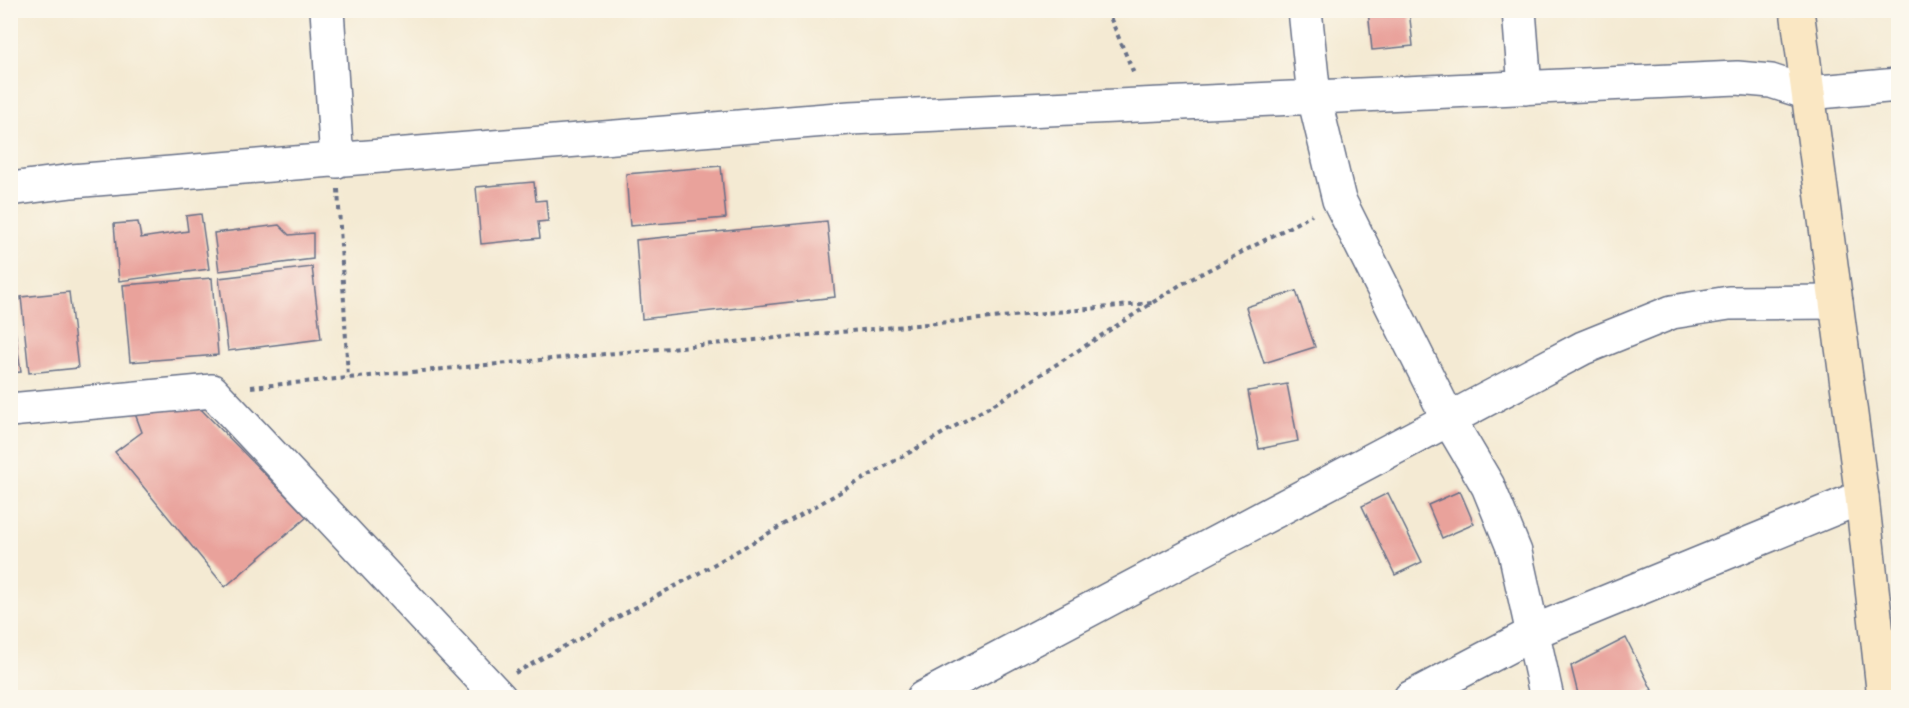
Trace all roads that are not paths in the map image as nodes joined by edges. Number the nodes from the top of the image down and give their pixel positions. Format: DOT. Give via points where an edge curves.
graph roads {
  1 [pos="327,10"];
  2 [pos="1305,10"];
  3 [pos="1519,10"];
  4 [pos="1797,10"];
  5 [pos="1899,85"];
  6 [pos="1525,88"];
  7 [pos="1808,93"];
  8 [pos="1314,97"];
  9 [pos="337,161"];
  10 [pos="10,189"];
  11 [pos="1836,302"];
  12 [pos="10,410"];
  13 [pos="1449,420"];
  14 [pos="1862,497"];
  15 [pos="1534,633"];
  16 [pos="495,692"];
  17 [pos="1888,692"];
  18 [pos="923,698"];
  19 [pos="1410,698"];
  20 [pos="1547,698"];
  1 -- 9 [label="street"];
  2 -- 8 [label="street"];
  3 -- 6 [label="street"];
  4 -- 7 [label="main road"];
  5 -- 7 [label="street"];
  6 -- 7 [label="street" via="1737,78 1771,81"];
  6 -- 8 [label="street"];
  7 -- 11 [label="main road"];
  8 -- 9 [label="street" via="850,118"];
  8 -- 13 [label="street" via="1339,200"];
  9 -- 10 [label="street"];
  11 -- 13 [label="street" via="1729,303 1672,312 1583,348"];
  11 -- 14 [label="main road"];
  12 -- 16 [label="street" via="212,391"];
  13 -- 15 [label="street" via="1488,486 1510,541"];
  13 -- 18 [label="street"];
  14 -- 15 [label="street"];
  14 -- 17 [label="main road"];
  15 -- 19 [label="street"];
  15 -- 20 [label="street"];
}
